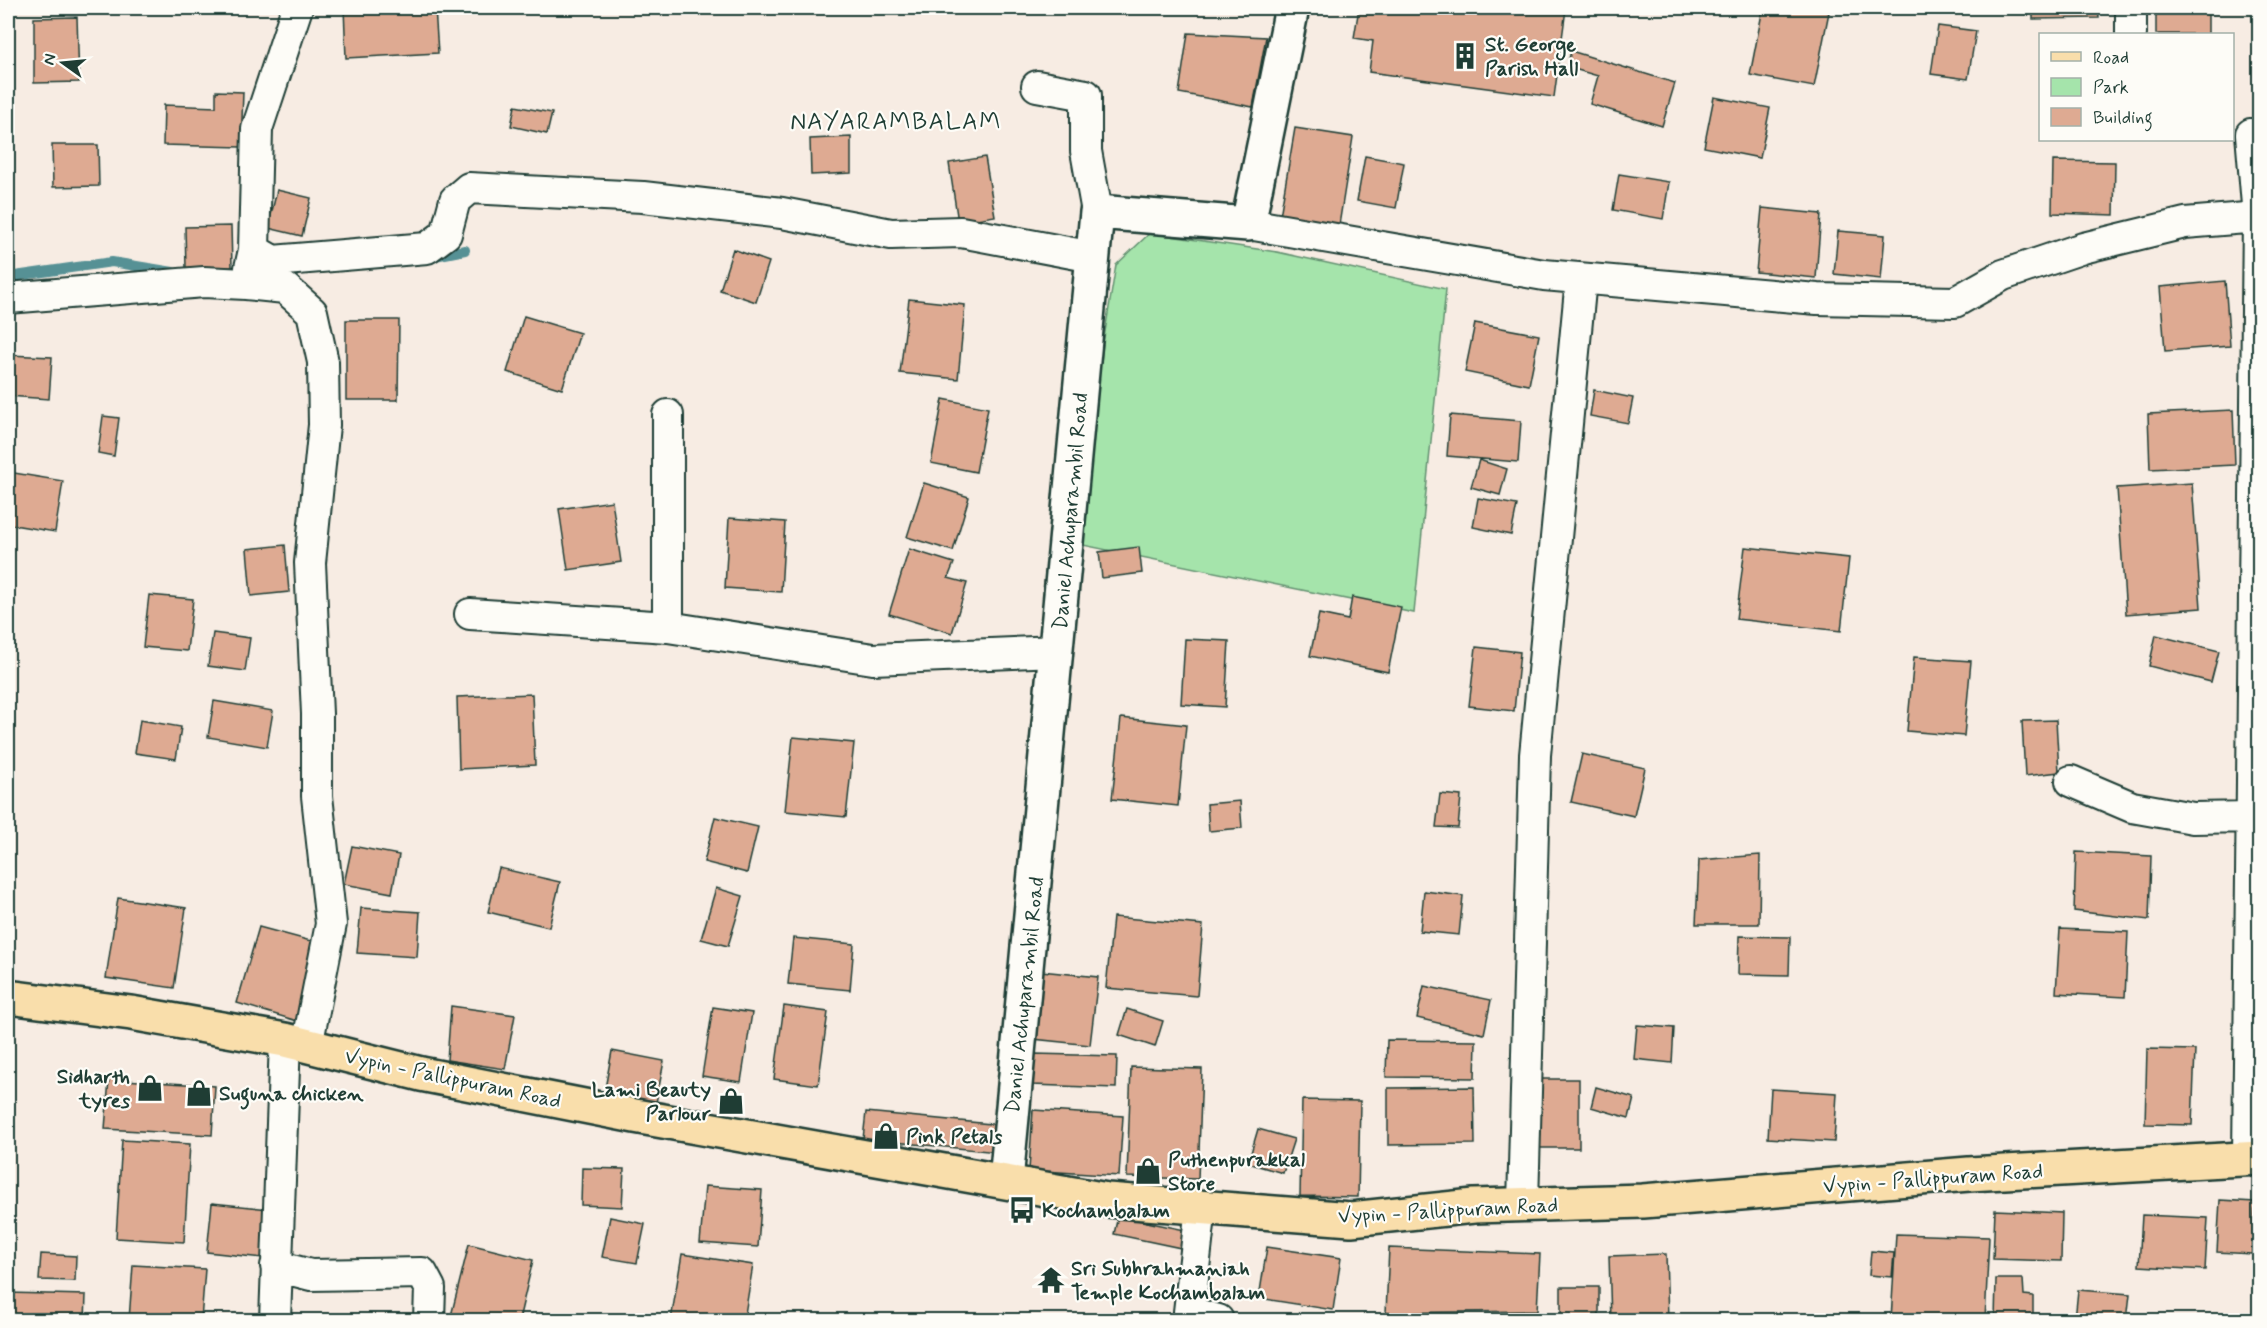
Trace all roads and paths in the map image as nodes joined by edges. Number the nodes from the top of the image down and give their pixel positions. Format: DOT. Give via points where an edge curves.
graph roads {
  1 [pos="297,8"];
  2 [pos="1292,8"];
  3 [pos="2131,8"];
  4 [pos="2131,33"];
  5 [pos="1036,86"];
  6 [pos="2248,132"];
  7 [pos="1098,212"];
  8 [pos="2258,218"];
  9 [pos="1248,224"];
  10 [pos="254,250"];
  11 [pos="1093,257"];
  12 [pos="1581,279"];
  13 [pos="246,282"];
  14 [pos="8,298"];
  15 [pos="668,415"];
  16 [pos="470,614"];
  17 [pos="668,627"];
  18 [pos="1057,651"];
  19 [pos="2071,781"];
  20 [pos="2251,817"];
  21 [pos="8,997"];
  22 [pos="296,1043"];
  23 [pos="2254,1158"];
  24 [pos="1006,1180"];
  25 [pos="1523,1204"];
  26 [pos="1201,1207"];
  27 [pos="276,1266"];
  28 [pos="275,1320"];
  29 [pos="429,1320"];
  30 [pos="1218,1320"];
  1 -- 10 [label="street" via="258,129"];
  2 -- 9 [label="street"];
  3 -- 4 [label="street"];
  5 -- 7 [label="street" via="1086,95 1086,151"];
  6 -- 8 [label="street"];
  7 -- 9 [label="street"];
  7 -- 11 [label="street, Daniel Achuparambil Road"];
  8 -- 12 [label="street" via="2185,223 2083,248 2003,275 1955,302 1816,299"];
  8 -- 20 [label="street"];
  9 -- 12 [label="street"];
  10 -- 11 [label="street" via="273,261 427,248 446,234 455,200 469,188 655,198 782,213 891,234 962,232"];
  10 -- 13 [label="street"];
  11 -- 18 [label="street, Daniel Achuparambil Road"];
  12 -- 25 [label="street" via="1535,755"];
  13 -- 14 [label="street"];
  13 -- 22 [label="street" via="285,288 312,312 323,362 324,425 310,563 318,808 331,924"];
  15 -- 17 [label="street"];
  16 -- 17 [label="street"];
  17 -- 18 [label="street" via="873,659"];
  18 -- 24 [label="street, Daniel Achuparambil Road"];
  19 -- 20 [label="street" via="2132,807 2193,818"];
  20 -- 23 [label="street"];
  21 -- 22 [label="main road, Vypin - Pallippuram Road" via="131,1013"];
  22 -- 24 [label="main road, Vypin - Pallippuram Road" via="421,1074 635,1116"];
  22 -- 27 [label="street"];
  23 -- 25 [label="main road, Vypin - Pallippuram Road" via="1969,1174 1643,1201"];
  24 -- 26 [label="main road, Vypin - Pallippuram Road" via="1107,1200"];
  25 -- 26 [label="main road, Vypin - Pallippuram Road" via="1351,1219"];
  26 -- 30 [label="street" via="1189,1312"];
  27 -- 28 [label="street"];
  27 -- 29 [label="street" via="311,1275 422,1273 430,1288"];
}
